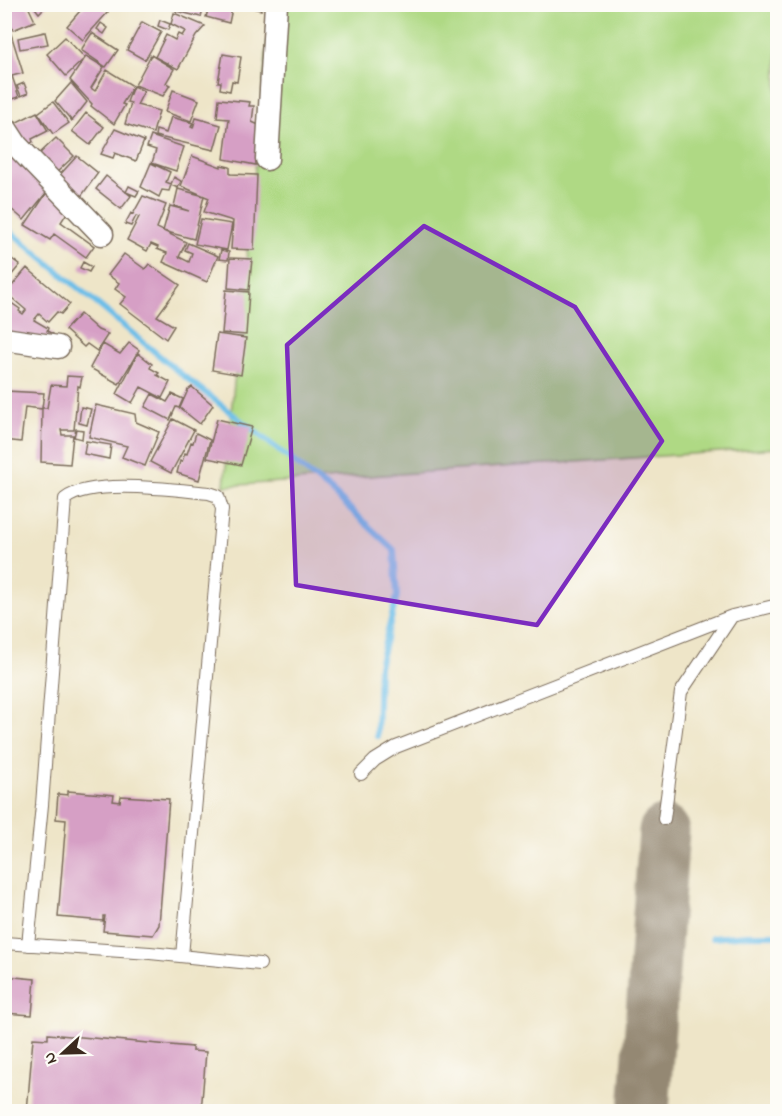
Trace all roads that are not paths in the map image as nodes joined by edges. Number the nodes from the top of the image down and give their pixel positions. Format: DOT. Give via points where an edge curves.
graph roads {
  1 [pos="276,4"];
  2 [pos="4,126"];
  3 [pos="267,159"];
  4 [pos="102,234"];
  5 [pos="4,339"];
  6 [pos="58,347"];
  7 [pos="777,605"];
  8 [pos="732,616"];
  9 [pos="361,774"];
  10 [pos="664,819"];
  11 [pos="4,943"];
  12 [pos="28,945"];
  13 [pos="182,956"];
  14 [pos="260,964"];
  1 -- 3 [label="street"];
  2 -- 4 [label="street" via="17,146"];
  5 -- 6 [label="street"];
  7 -- 8 [label="lane"];
  8 -- 9 [label="lane" via="396,747 375,759"];
  8 -- 10 [label="lane" via="681,693"];
  11 -- 12 [label="lane"];
  12 -- 13 [label="lane"];
  12 -- 13 [label="lane" via="65,500 73,493 121,487 176,490 218,496 223,516"];
  13 -- 14 [label="lane"];
}
